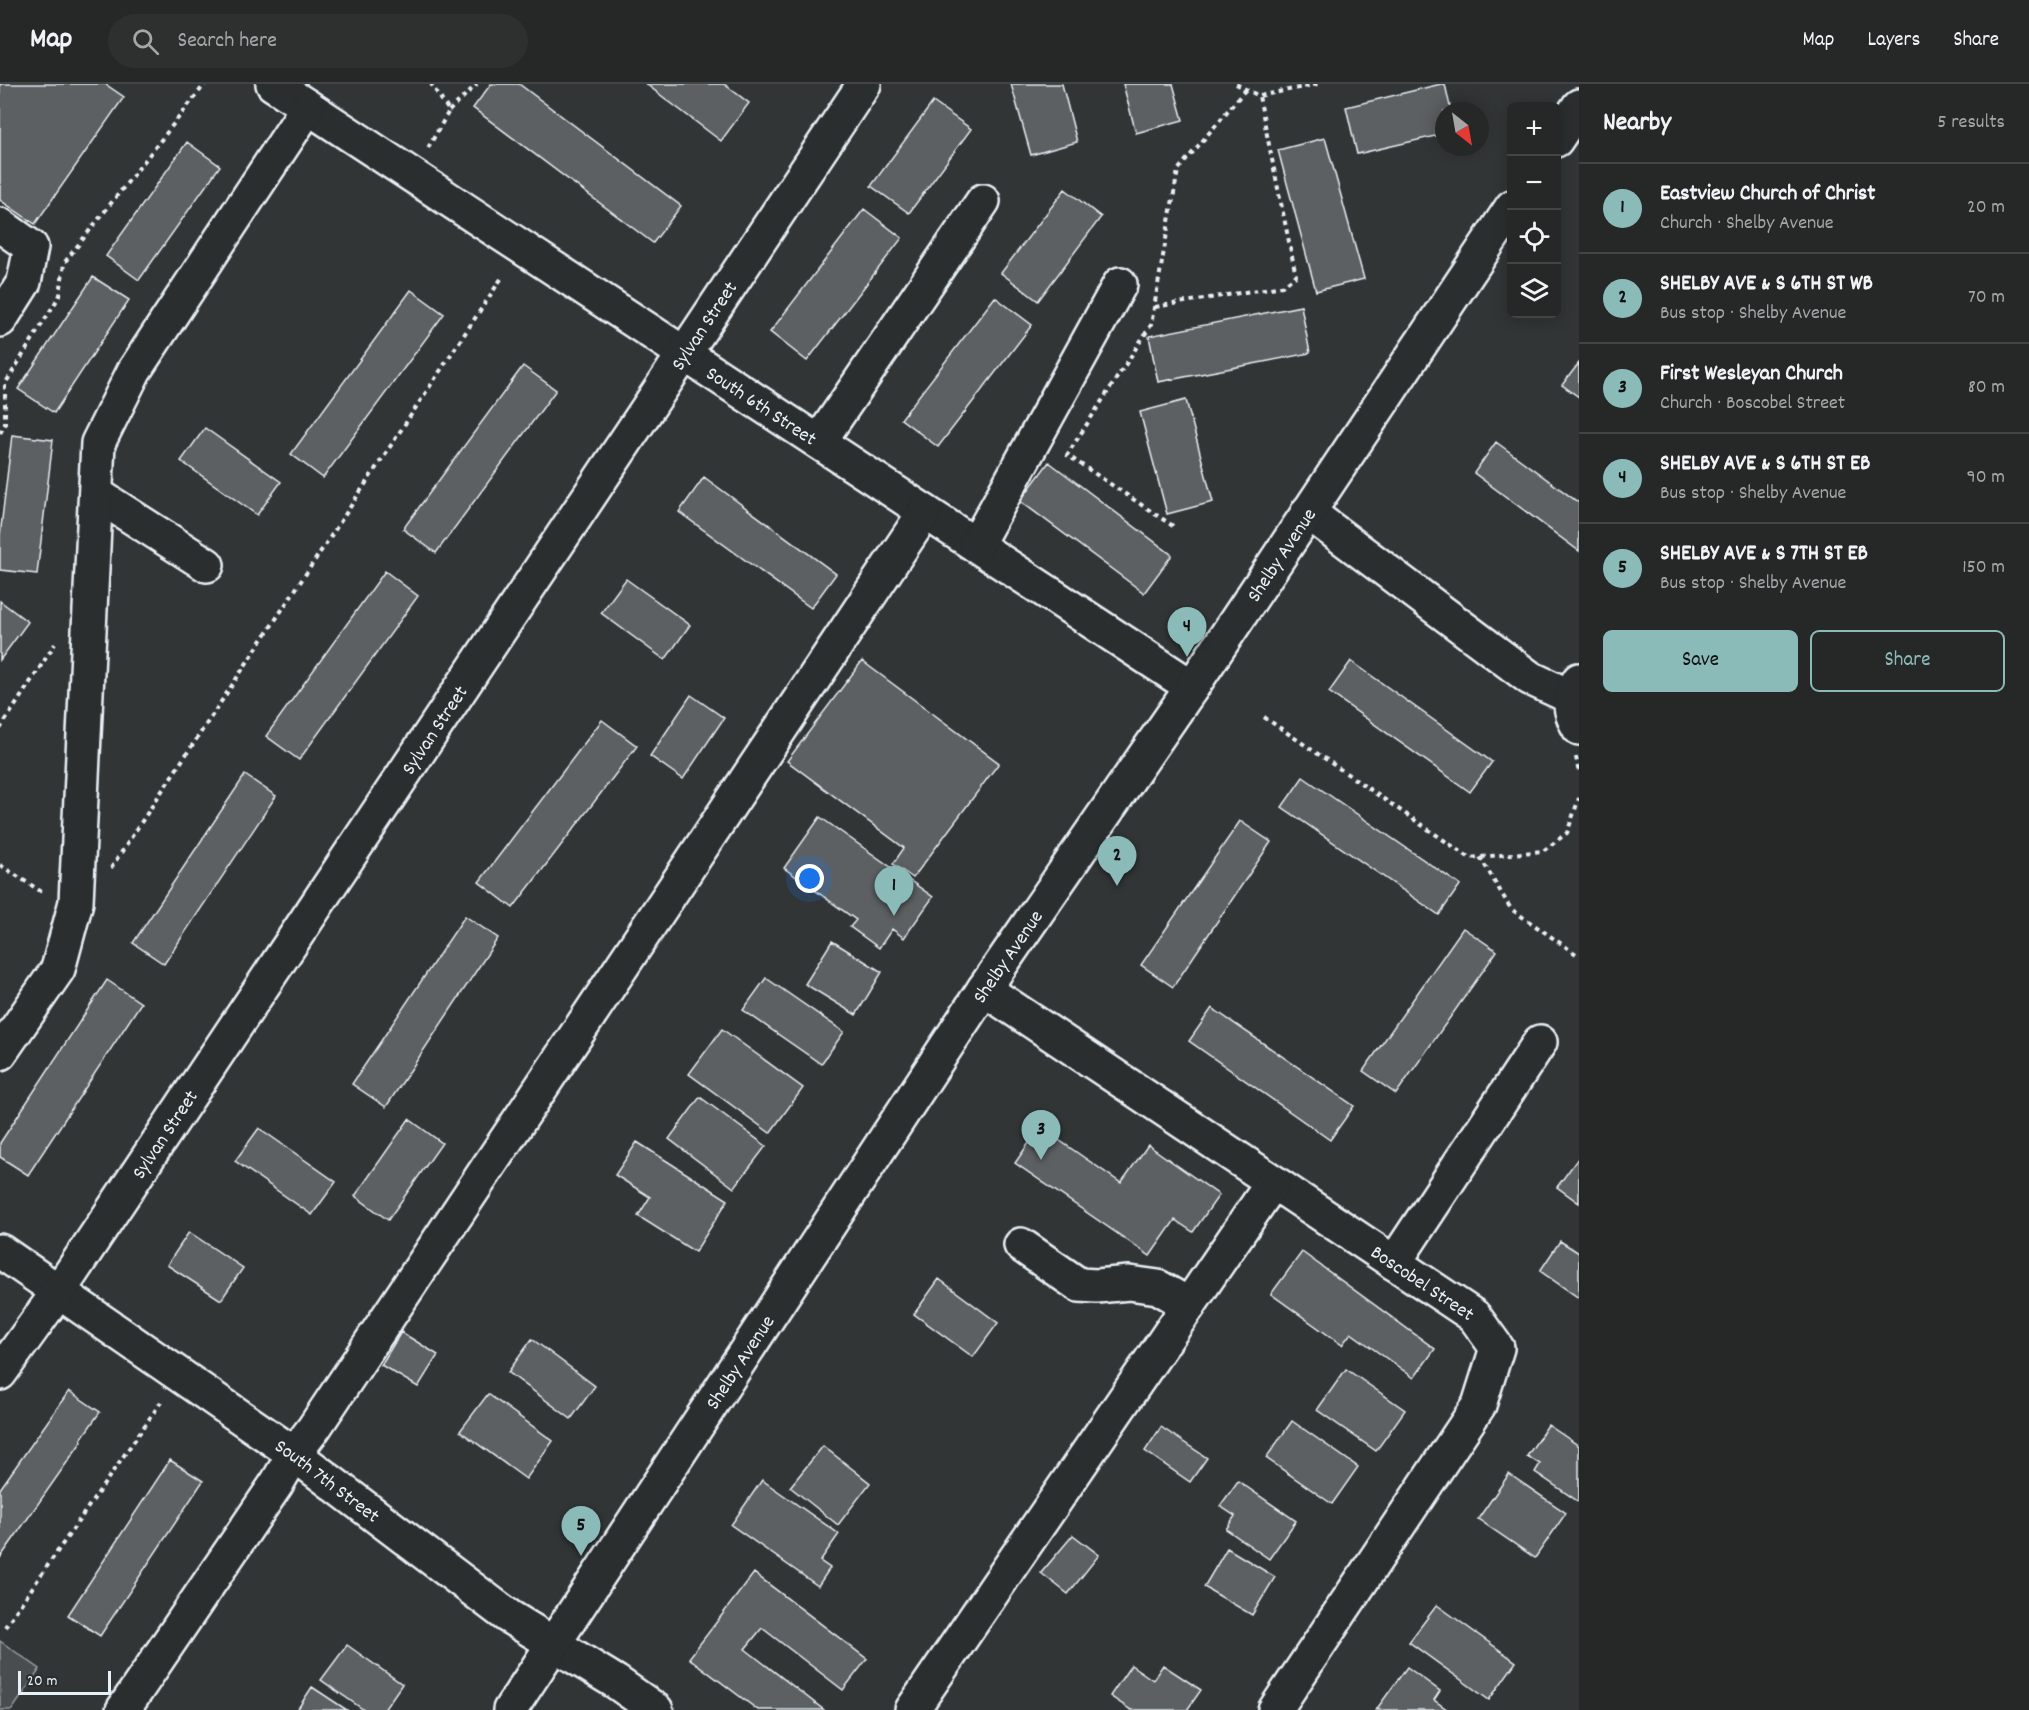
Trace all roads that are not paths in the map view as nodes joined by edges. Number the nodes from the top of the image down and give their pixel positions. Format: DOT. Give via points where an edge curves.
graph roads {
  1 [pos="864,84"];
  2 [pos="277,85"];
  3 [pos="1579,106"];
  4 [pos="308,107"];
  5 [pos="1561,134"];
  6 [pos="983,201"];
  7 [pos="1510,210"];
  8 [pos="0,225"];
  9 [pos="1120,284"];
  10 [pos="0,320"];
  11 [pos="683,353"];
  12 [pos="819,442"];
  13 [pos="96,494"];
  14 [pos="925,512"];
  15 [pos="1308,512"];
  16 [pos="976,545"];
  17 [pos="207,565"];
  18 [pos="1192,687"];
  19 [pos="1575,689"];
  20 [pos="1579,728"];
  21 [pos="984,989"];
  22 [pos="1540,1042"];
  23 [pos="0,1053"];
  24 [pos="1273,1182"];
  25 [pos="1021,1245"];
  26 [pos="0,1251"];
  27 [pos="1394,1263"];
  28 [pos="59,1291"];
  29 [pos="1189,1305"];
  30 [pos="0,1373"];
  31 [pos="294,1454"];
  32 [pos="554,1644"];
  33 [pos="123,1710"];
  34 [pos="510,1710"];
  35 [pos="656,1710"];
  36 [pos="912,1710"];
  37 [pos="1275,1710"];
  1 -- 11 [label="street, Sylvan Street"];
  2 -- 4 [label="street, South 6th Street"];
  3 -- 5 [label="street"];
  4 -- 11 [label="street, South 6th Street"];
  4 -- 13 [label="street" via="134,371 98,443"];
  6 -- 12 [label="street"];
  7 -- 15 [label="street, Shelby Avenue"];
  8 -- 10 [label="street" via="30,247 24,282"];
  9 -- 16 [label="street"];
  11 -- 12 [label="street, South 6th Street"];
  11 -- 28 [label="street, Sylvan Street"];
  12 -- 14 [label="street, South 6th Street"];
  13 -- 17 [label="street"];
  13 -- 23 [label="street" via="76,902 58,969"];
  14 -- 16 [label="street, South 6th Street"];
  14 -- 31 [label="street"];
  15 -- 18 [label="street, Shelby Avenue"];
  15 -- 19 [label="street" via="1530,678"];
  16 -- 18 [label="street, South 6th Street"];
  18 -- 21 [label="street, Shelby Avenue"];
  19 -- 20 [label="street" via="1571,713"];
  21 -- 24 [label="street, Boscobel Street"];
  21 -- 32 [label="street, Shelby Avenue"];
  22 -- 27 [label="street"];
  24 -- 27 [label="street, Boscobel Street"];
  24 -- 29 [label="street"];
  25 -- 29 [label="street" via="1079,1285 1129,1283 1158,1287"];
  26 -- 28 [label="street, South 7th Street"];
  27 -- 37 [label="street, Boscobel Street" via="1474,1316 1497,1348 1479,1405"];
  28 -- 30 [label="street, Sylvan Street"];
  28 -- 31 [label="street, South 7th Street"];
  29 -- 36 [label="street"];
  31 -- 32 [label="street, South 7th Street" via="508,1616"];
  31 -- 33 [label="street"];
  32 -- 34 [label="street, Shelby Avenue"];
  32 -- 35 [label="street, South 7th Street"];
}
